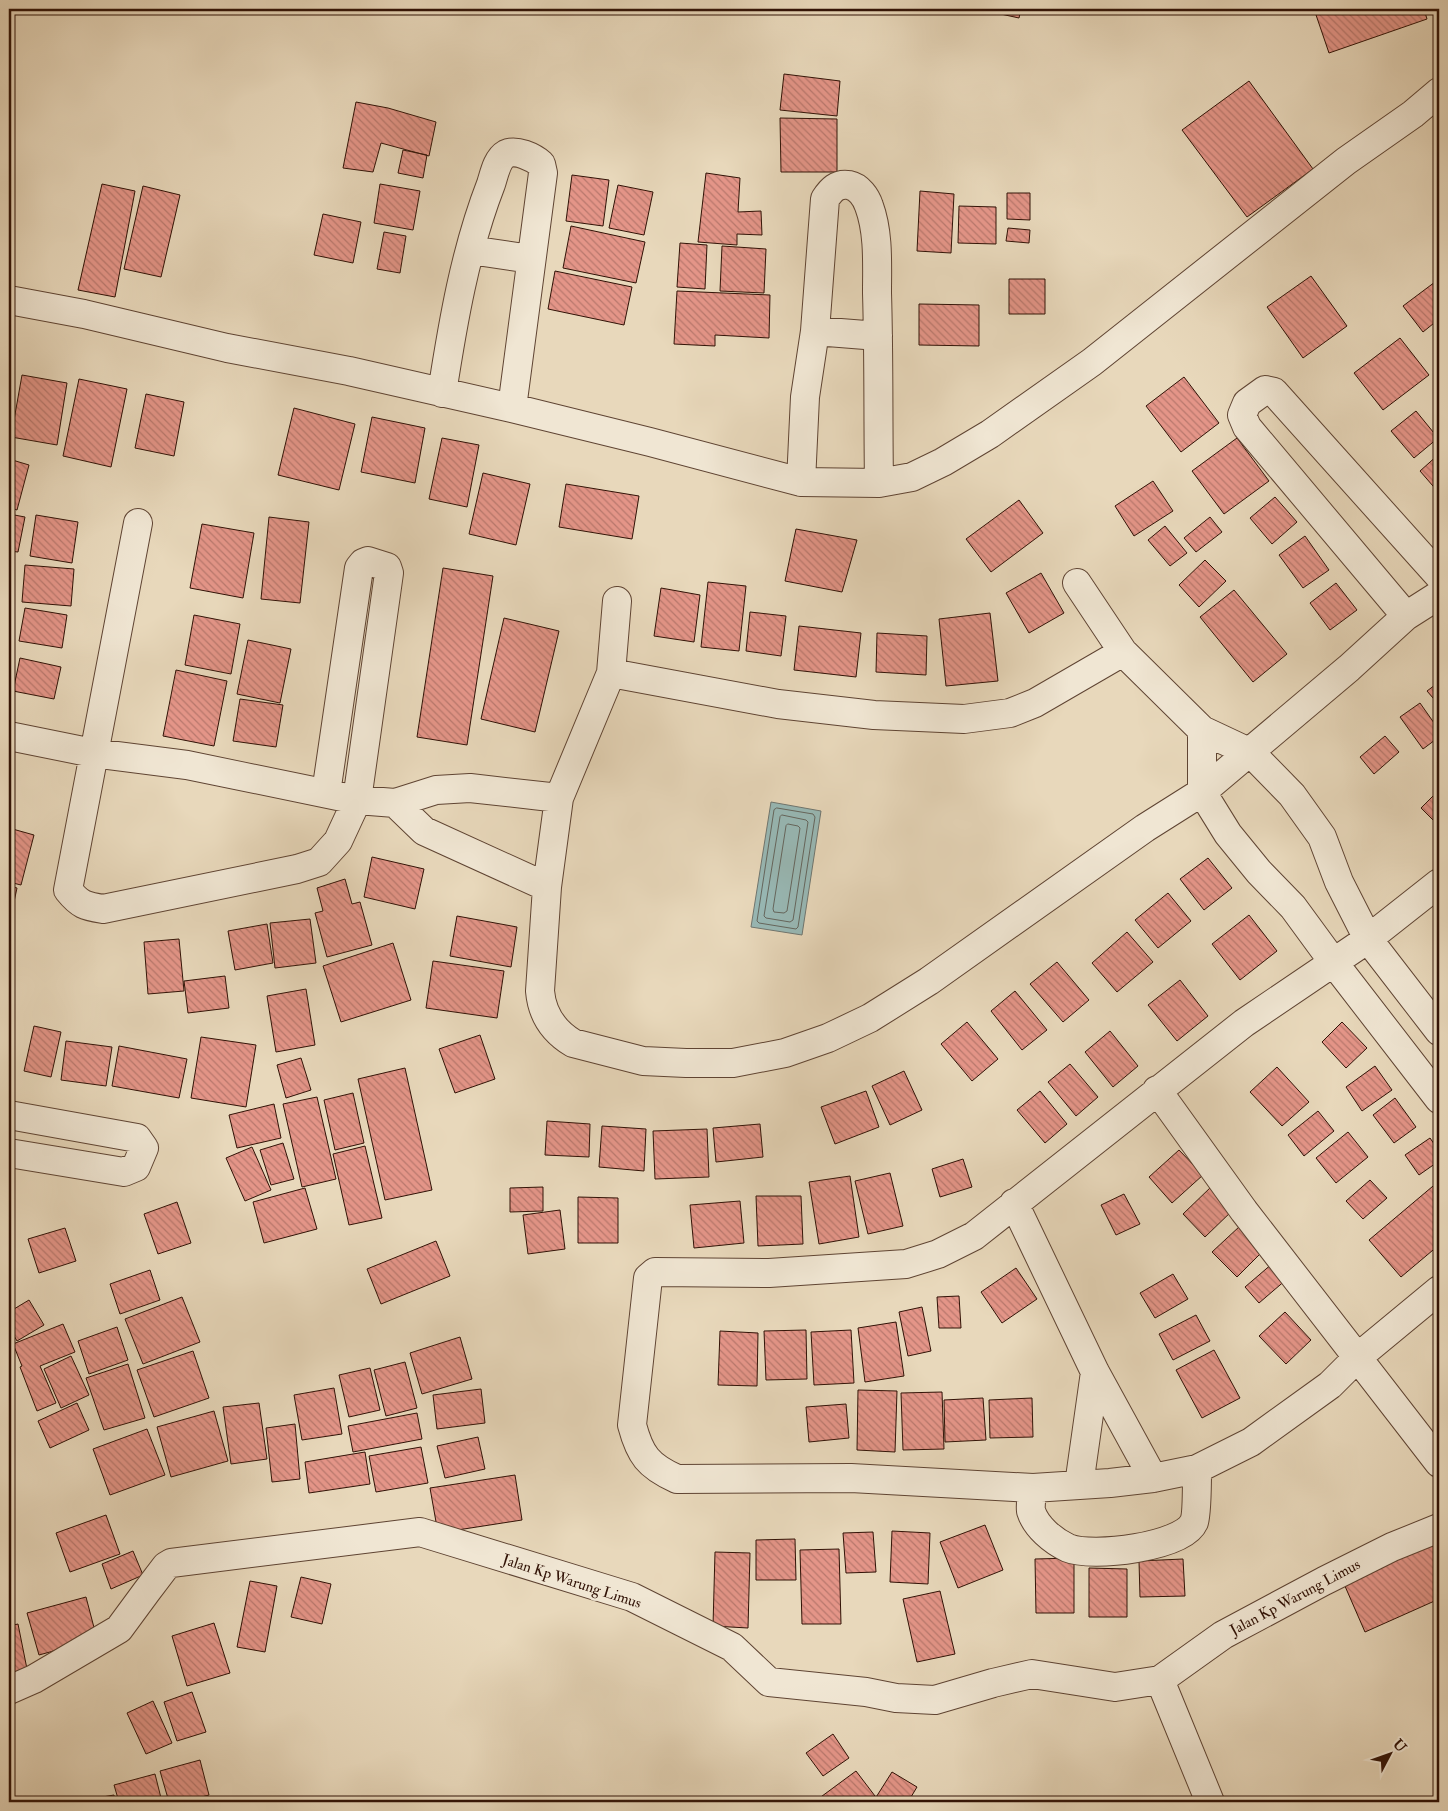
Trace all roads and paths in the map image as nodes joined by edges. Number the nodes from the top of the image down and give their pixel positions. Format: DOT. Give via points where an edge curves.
graph roads {
  1 [pos="1439,92"];
  2 [pos="470,250"];
  3 [pos="531,259"];
  4 [pos="9,300"];
  5 [pos="815,330"];
  6 [pos="878,336"];
  7 [pos="442,393"];
  8 [pos="512,408"];
  9 [pos="801,482"];
  10 [pos="878,484"];
  11 [pos="138,524"];
  12 [pos="1439,576"];
  13 [pos="1077,583"];
  14 [pos="1439,595"];
  15 [pos="617,600"];
  16 [pos="1406,616"];
  17 [pos="1123,652"];
  18 [pos="611,673"];
  19 [pos="1202,730"];
  20 [pos="9,736"];
  21 [pos="93,752"];
  22 [pos="1250,752"];
  23 [pos="1202,792"];
  24 [pos="326,793"];
  25 [pos="559,798"];
  26 [pos="357,800"];
  27 [pos="395,803"];
  28 [pos="1439,883"];
  29 [pos="547,886"];
  30 [pos="1368,939"];
  31 [pos="1334,963"];
  32 [pos="1439,1032"];
  33 [pos="1157,1090"];
  34 [pos="1439,1099"];
  35 [pos="9,1115"];
  36 [pos="9,1153"];
  37 [pos="1014,1203"];
  38 [pos="1439,1290"];
  39 [pos="1358,1357"];
  40 [pos="1095,1372"];
  41 [pos="1439,1463"];
  42 [pos="1197,1468"];
  43 [pos="1153,1478"];
  44 [pos="1079,1485"];
  45 [pos="1033,1488"];
  46 [pos="1439,1528"];
  47 [pos="1160,1680"];
  48 [pos="9,1690"];
  49 [pos="1210,1802"];
  1 -- 10 [label="street" via="1338,167 1092,362 998,428 912,477"];
  2 -- 3 [label="street"];
  2 -- 3 [label="street" via="478,216 499,162 514,152 536,160 543,168"];
  2 -- 7 [label="street"];
  3 -- 8 [label="street"];
  4 -- 7 [label="street"];
  5 -- 6 [label="street"];
  5 -- 6 [label="street" via="825,199 836,187 851,185 866,199 873,223"];
  5 -- 9 [label="street" via="805,398"];
  6 -- 10 [label="street"];
  7 -- 8 [label="street"];
  8 -- 9 [label="street"];
  9 -- 10 [label="street"];
  11 -- 21 [label="street"];
  12 -- 16 [label="street" via="1274,392 1265,390 1247,403 1242,415 1247,427"];
  13 -- 17 [label="street"];
  14 -- 16 [label="street"];
  15 -- 18 [label="street"];
  16 -- 22 [label="street"];
  17 -- 18 [label="street" via="1035,703 1010,713 964,718 874,715 778,704"];
  17 -- 19 [label="street"];
  18 -- 25 [label="street"];
  19 -- 22 [label="street"];
  19 -- 23 [label="street"];
  20 -- 21 [label="street"];
  21 -- 24 [label="street" via="187,765"];
  21 -- 26 [label="street" via="68,890 84,906 103,909 319,862 338,841"];
  22 -- 23 [label="street"];
  22 -- 30 [label="street" via="1292,795 1322,837 1339,882"];
  23 -- 29 [label="street" via="1144,828 929,981 870,1018 828,1038 785,1053 733,1063 642,1061 573,1043 563,1036 551,1024 541,1001"];
  23 -- 31 [label="street" via="1228,834 1293,907"];
  24 -- 26 [label="street"];
  24 -- 26 [label="street" via="359,568 368,561 387,567 389,573"];
  25 -- 27 [label="street" via="470,788 436,790"];
  25 -- 29 [label="street"];
  26 -- 27 [label="street"];
  27 -- 29 [label="street" via="424,831"];
  28 -- 30 [label="street"];
  30 -- 31 [label="street"];
  30 -- 32 [label="street"];
  31 -- 33 [label="street" via="1244,1023"];
  31 -- 34 [label="street"];
  33 -- 37 [label="street" via="1070,1162"];
  33 -- 39 [label="street" via="1244,1211"];
  35 -- 36 [label="street" via="137,1138 144,1148 136,1166 124,1172"];
  37 -- 40 [label="street"];
  37 -- 45 [label="street" via="974,1236 938,1254 906,1264 769,1273 652,1273 648,1278 632,1425 645,1456 659,1471 677,1479 851,1478"];
  38 -- 39 [label="street"];
  39 -- 41 [label="street"];
  39 -- 42 [label="street" via="1330,1385 1257,1437"];
  40 -- 43 [label="street"];
  40 -- 44 [label="street"];
  42 -- 43 [label="street"];
  42 -- 45 [label="street" via="1195,1521 1187,1532 1157,1544 1099,1553 1069,1548 1044,1533 1031,1510"];
  43 -- 44 [label="street"];
  44 -- 45 [label="street"];
  46 -- 47 [label="street, Jalan Kp Warung Limus" via="1383,1551 1223,1634"];
  47 -- 48 [label="street, Jalan Kp Warung Limus" via="1115,1687 1032,1674 935,1700 769,1682 732,1647 632,1597 420,1532 172,1563 161,1572 119,1628 34,1679"];
  47 -- 49 [label="street"];
}
